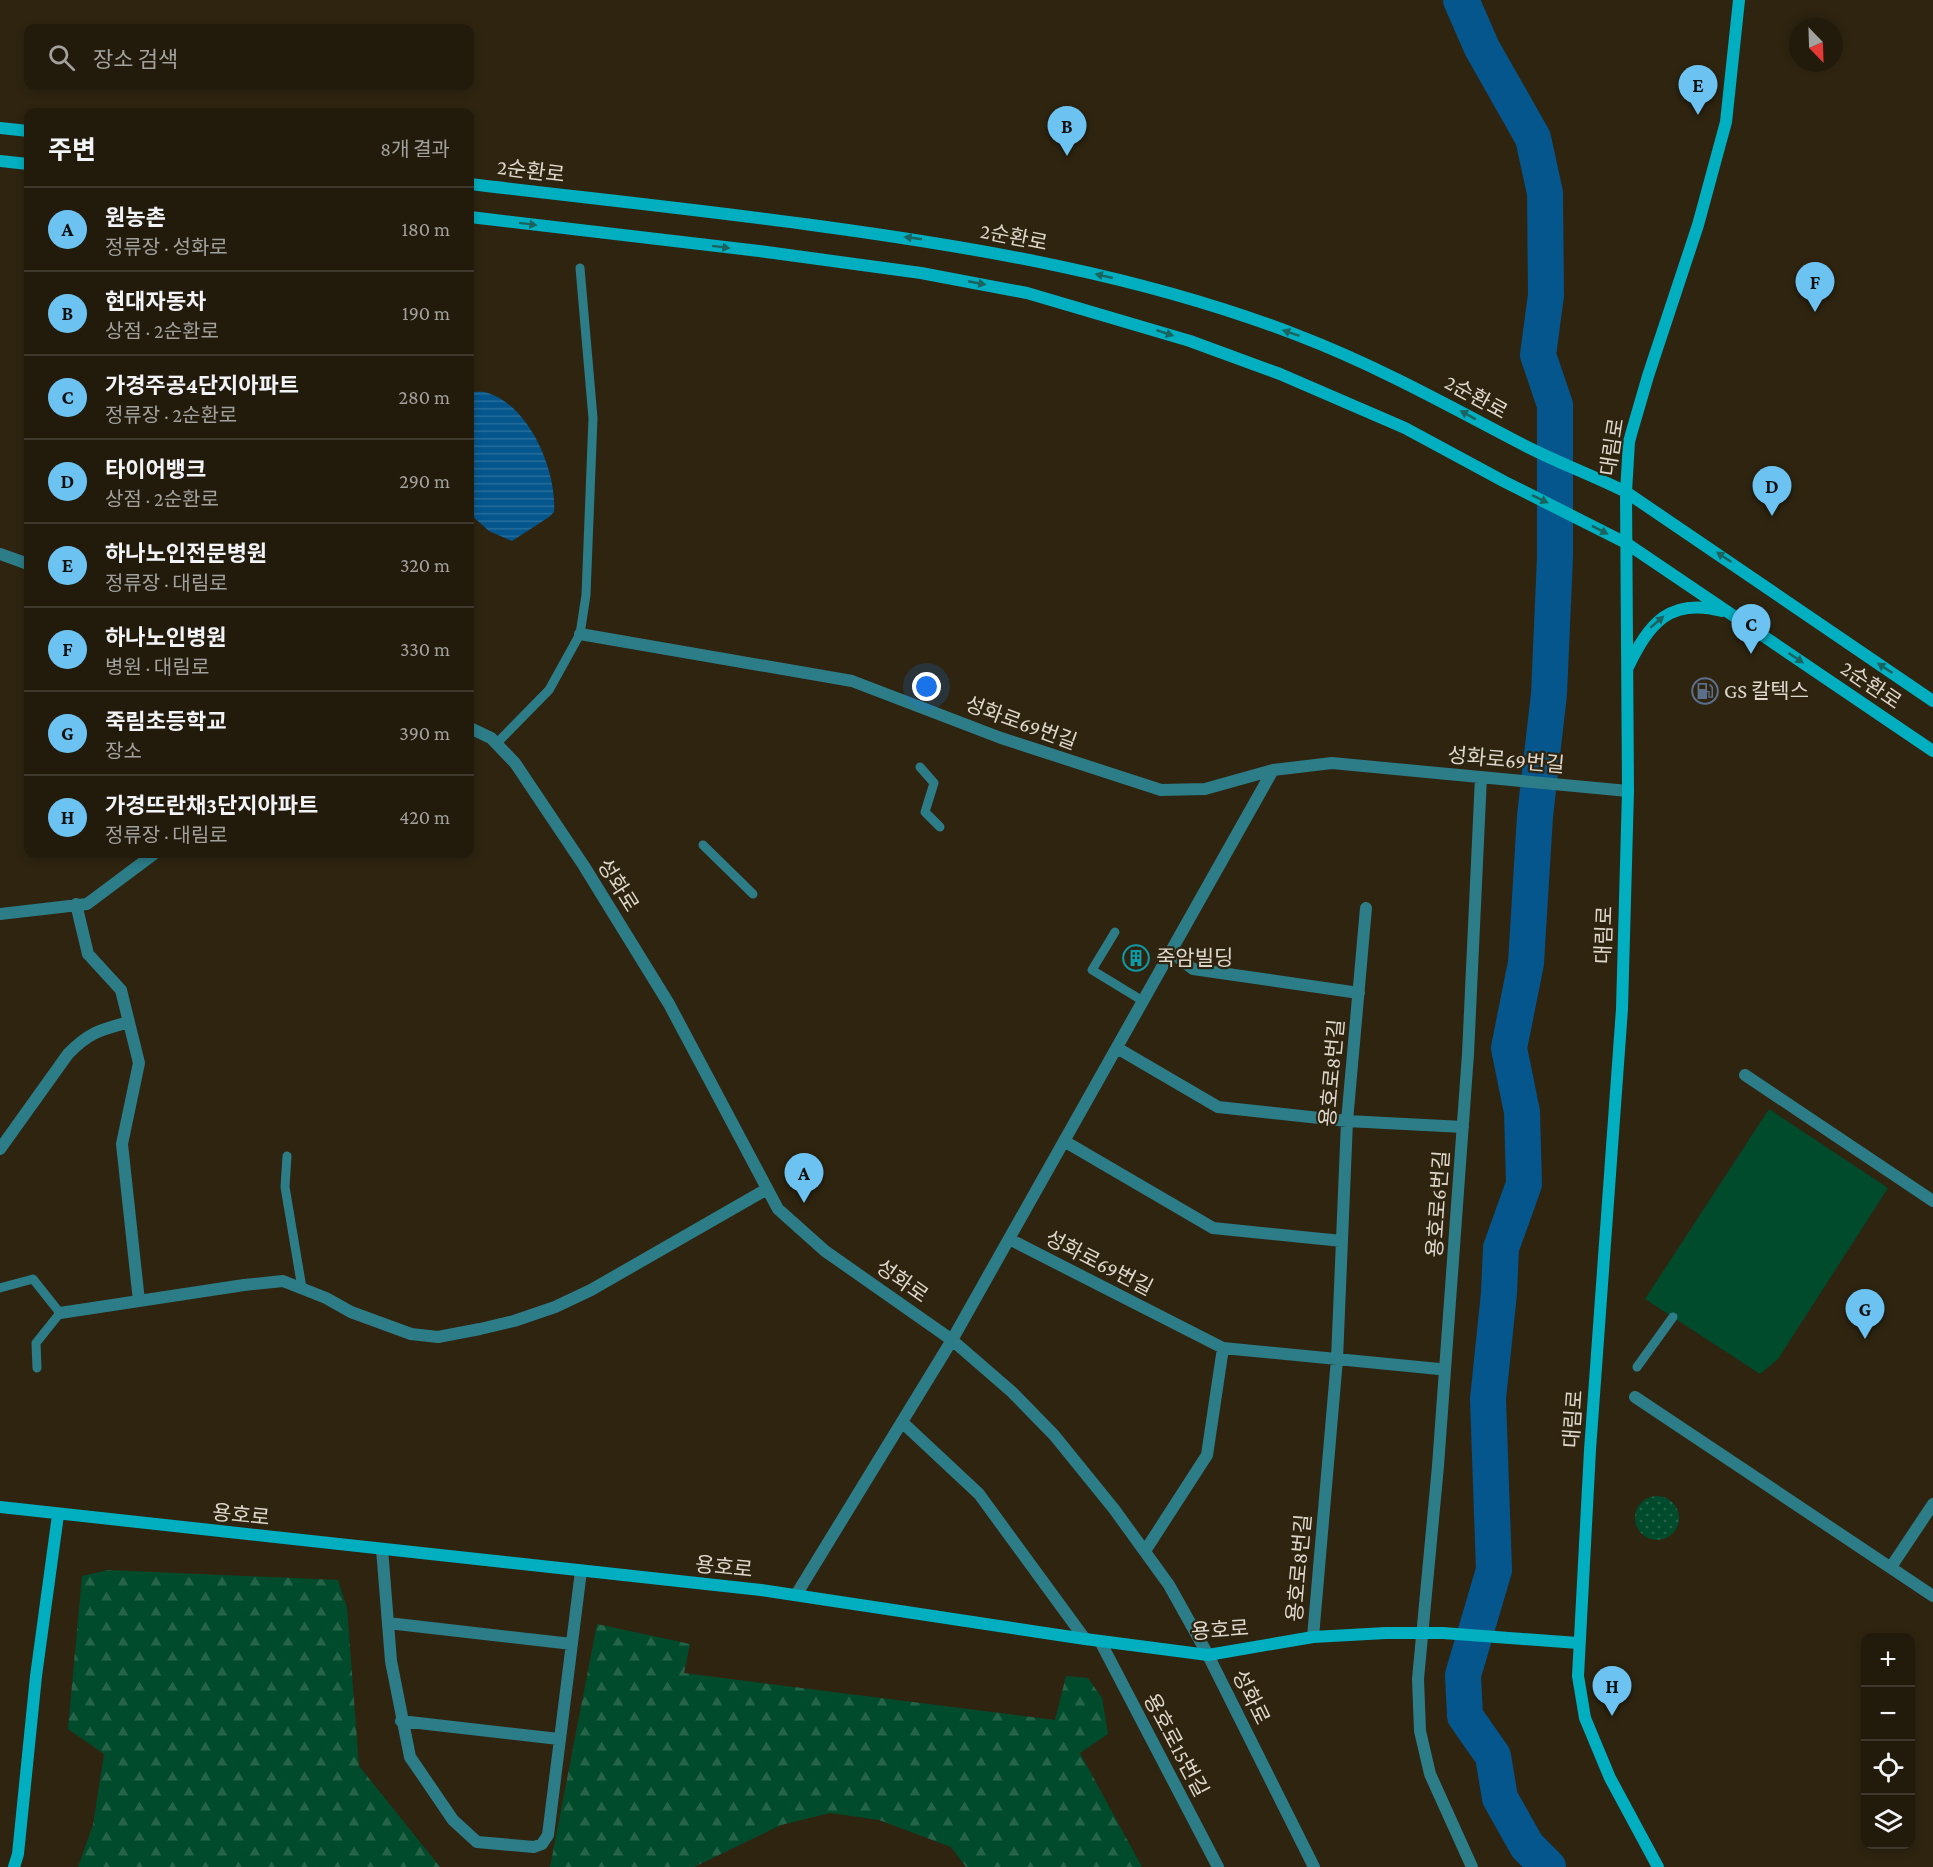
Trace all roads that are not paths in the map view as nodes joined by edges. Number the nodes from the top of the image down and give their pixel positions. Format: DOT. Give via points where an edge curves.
graph roads {
  1 [pos="1739,0"];
  2 [pos="0,128"];
  3 [pos="24,131"];
  4 [pos="0,161"];
  5 [pos="24,164"];
  6 [pos="474,184"];
  7 [pos="474,217"];
  8 [pos="580,268"];
  9 [pos="1626,492"];
  10 [pos="1626,543"];
  11 [pos="0,554"];
  12 [pos="24,563"];
  13 [pos="1729,613"];
  14 [pos="580,634"];
  15 [pos="1626,671"];
  16 [pos="1933,701"];
  17 [pos="474,730"];
  18 [pos="496,744"];
  19 [pos="1933,751"];
  20 [pos="920,767"];
  21 [pos="1273,770"];
  22 [pos="1481,777"];
  23 [pos="1628,791"];
  24 [pos="940,827"];
  25 [pos="703,845"];
  26 [pos="149,858"];
  27 [pos="753,894"];
  28 [pos="76,904"];
  29 [pos="1366,908"];
  30 [pos="0,915"];
  31 [pos="1115,932"];
  32 [pos="1171,952"];
  33 [pos="1359,993"];
  34 [pos="1143,1001"];
  35 [pos="129,1022"];
  36 [pos="1117,1048"];
  37 [pos="1745,1075"];
  38 [pos="1347,1121"];
  39 [pos="1463,1127"];
  40 [pos="1064,1142"];
  41 [pos="0,1149"];
  42 [pos="287,1156"];
  43 [pos="767,1189"];
  44 [pos="1933,1201"];
  45 [pos="1009,1239"];
  46 [pos="1342,1241"];
  47 [pos="0,1288"];
  48 [pos="302,1288"];
  49 [pos="139,1301"];
  50 [pos="60,1313"];
  51 [pos="1672,1317"];
  52 [pos="952,1340"];
  53 [pos="1223,1348"];
  54 [pos="1337,1359"];
  55 [pos="37,1368"];
  56 [pos="1637,1368"];
  57 [pos="1440,1369"];
  58 [pos="1635,1397"];
  59 [pos="902,1422"];
  60 [pos="1933,1504"];
  61 [pos="0,1508"];
  62 [pos="58,1515"];
  63 [pos="382,1549"];
  64 [pos="1145,1551"];
  65 [pos="1891,1567"];
  66 [pos="581,1571"];
  67 [pos="796,1595"];
  68 [pos="1933,1596"];
  69 [pos="388,1623"];
  70 [pos="1423,1633"];
  71 [pos="1312,1637"];
  72 [pos="1084,1639"];
  73 [pos="1100,1641"];
  74 [pos="1578,1643"];
  75 [pos="572,1644"];
  76 [pos="1208,1654"];
  77 [pos="401,1721"];
  78 [pos="560,1739"];
  79 [pos="14,1867"];
  80 [pos="1218,1867"];
  81 [pos="1314,1867"];
  82 [pos="1472,1867"];
  83 [pos="1659,1867"];
  1 -- 9 [label="street, 대림로" via="1726,122 1698,225 1629,442"];
  2 -- 3 [label="street"];
  4 -- 5 [label="street"];
  9 -- 6 [label="street, 2순환로, one-way" via="1519,443 1426,392 1298,335 1120,280 928,240"];
  7 -- 10 [label="street, 2순환로, one-way" via="921,273 1027,293 1135,323 1280,374 1405,428"];
  8 -- 14 [label="lane" via="593,418 586,595"];
  9 -- 10 [label="street, 대림로"];
  16 -- 9 [label="street, 2순환로, one-way"];
  10 -- 13 [label="street, 2순환로"];
  10 -- 15 [label="street, 대림로"];
  11 -- 12 [label="street"];
  15 -- 13 [label="street, one-way" via="1646,633 1670,612 1701,607"];
  13 -- 19 [label="street, 2순환로, one-way"];
  14 -- 18 [label="lane" via="549,690"];
  14 -- 21 [label="street, 성화로69번길" via="852,681 1001,738 1161,790 1205,789"];
  15 -- 23 [label="street, 대림로"];
  17 -- 18 [label="street, 성화로"];
  18 -- 43 [label="street, 성화로" via="515,763 584,866 663,994"];
  20 -- 24 [label="lane" via="934,783 925,812"];
  21 -- 22 [label="street, 성화로69번길" via="1332,763"];
  21 -- 32 [label="street, 성화로69번길"];
  22 -- 23 [label="street, 성화로69번길"];
  22 -- 39 [label="street, 용호로6번길"];
  23 -- 74 [label="street, 대림로" via="1622,1009"];
  25 -- 27 [label="lane"];
  26 -- 28 [label="street" via="87,904"];
  28 -- 30 [label="street"];
  28 -- 35 [label="street" via="88,954 121,990"];
  29 -- 33 [label="street, 용호로8번길"];
  31 -- 34 [label="lane" via="1092,970"];
  32 -- 33 [label="street" via="1193,969"];
  32 -- 34 [label="street, 성화로69번길"];
  33 -- 38 [label="street, 용호로8번길"];
  34 -- 36 [label="street, 성화로69번길"];
  35 -- 41 [label="street" via="101,1029 79,1042"];
  35 -- 49 [label="street" via="139,1063 122,1144"];
  36 -- 38 [label="street" via="1218,1107"];
  36 -- 40 [label="street, 성화로69번길"];
  37 -- 44 [label="street"];
  38 -- 39 [label="street"];
  38 -- 46 [label="street, 용호로8번길"];
  39 -- 70 [label="street, 용호로6번길"];
  40 -- 45 [label="street, 성화로69번길"];
  40 -- 46 [label="street" via="1213,1228"];
  42 -- 48 [label="lane" via="285,1187"];
  43 -- 48 [label="street" via="591,1290 555,1307 480,1329 438,1337 411,1334 351,1312"];
  43 -- 52 [label="street, 성화로" via="778,1209 825,1251"];
  45 -- 52 [label="street, 성화로69번길"];
  45 -- 53 [label="street, 성화로69번길"];
  46 -- 54 [label="street, 용호로8번길"];
  47 -- 50 [label="lane" via="33,1279"];
  48 -- 49 [label="street" via="283,1281"];
  49 -- 50 [label="street"];
  50 -- 55 [label="lane" via="36,1343"];
  51 -- 56 [label="lane"];
  52 -- 59 [label="street, 성화로69번길"];
  52 -- 64 [label="street, 성화로" via="1054,1435"];
  53 -- 54 [label="street"];
  53 -- 64 [label="street" via="1207,1455"];
  54 -- 57 [label="street"];
  54 -- 71 [label="street, 용호로8번길"];
  58 -- 65 [label="street"];
  59 -- 67 [label="street, 성화로69번길"];
  59 -- 72 [label="street" via="979,1494"];
  60 -- 65 [label="street"];
  61 -- 62 [label="street, 용호로"];
  62 -- 63 [label="street, 용호로"];
  62 -- 79 [label="street"];
  63 -- 66 [label="street, 용호로"];
  63 -- 69 [label="street"];
  64 -- 76 [label="street, 성화로"];
  65 -- 68 [label="street"];
  66 -- 67 [label="street, 용호로"];
  66 -- 75 [label="street"];
  67 -- 72 [label="street, 용호로"];
  69 -- 75 [label="street"];
  69 -- 77 [label="street" via="390,1661"];
  70 -- 71 [label="street, 용호로"];
  70 -- 74 [label="street, 용호로"];
  70 -- 82 [label="street, 용호로6번길" via="1418,1679 1420,1731 1430,1774"];
  71 -- 76 [label="street, 용호로"];
  72 -- 73 [label="street, 용호로"];
  73 -- 76 [label="street, 용호로"];
  73 -- 80 [label="street, 용호로15번길"];
  74 -- 83 [label="street, 대림로" via="1578,1676 1586,1718 1611,1778"];
  75 -- 78 [label="street"];
  76 -- 81 [label="street, 성화로"];
  77 -- 78 [label="street"];
  77 -- 78 [label="street" via="410,1757 453,1820 477,1842 534,1847 542,1844 548,1835"];
}
